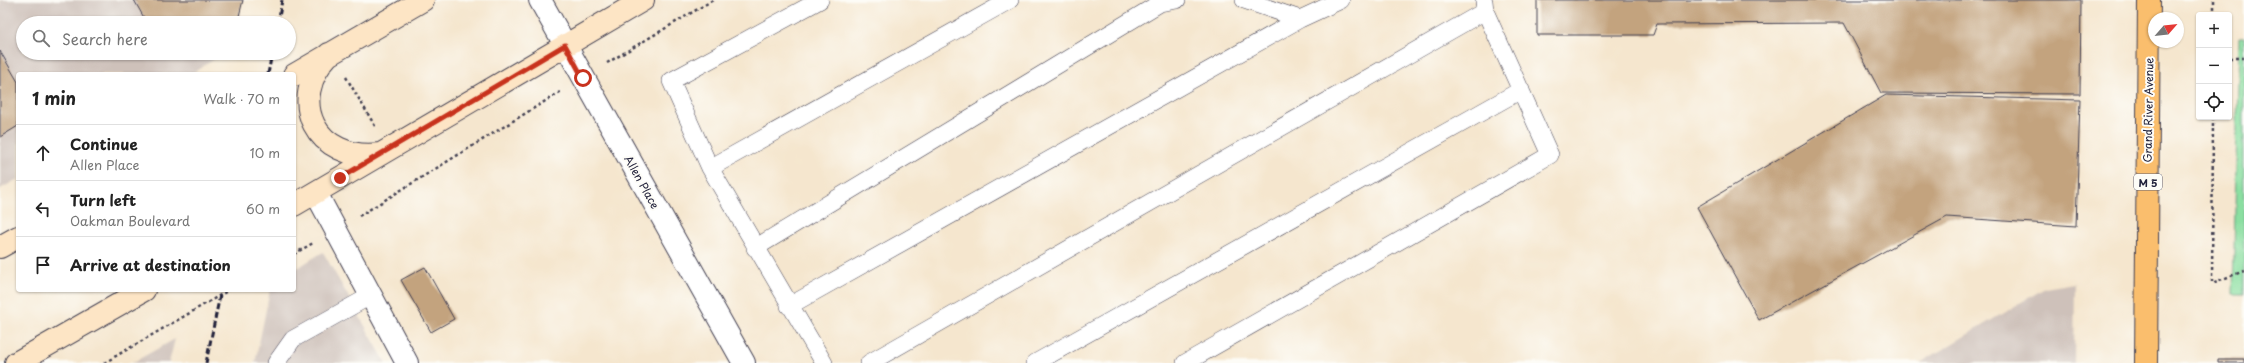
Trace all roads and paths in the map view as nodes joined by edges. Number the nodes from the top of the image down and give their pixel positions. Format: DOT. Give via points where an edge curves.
graph roads {
  1 [pos="423,0"];
  2 [pos="540,0"];
  3 [pos="643,0"];
  4 [pos="713,0"];
  5 [pos="820,0"];
  6 [pos="1010,0"];
  7 [pos="1177,0"];
  8 [pos="1244,0"];
  9 [pos="1341,0"];
  10 [pos="2149,0"];
  11 [pos="2214,0"];
  12 [pos="1160,1"];
  13 [pos="1484,6"];
  14 [pos="2214,12"];
  15 [pos="1300,19"];
  16 [pos="565,45"];
  17 [pos="329,54"];
  18 [pos="2232,58"];
  19 [pos="2244,58"];
  20 [pos="343,72"];
  21 [pos="296,73"];
  22 [pos="583,78"];
  23 [pos="1521,90"];
  24 [pos="2212,120"];
  25 [pos="378,130"];
  26 [pos="380,154"];
  27 [pos="710,168"];
  28 [pos="316,193"];
  29 [pos="296,204"];
  30 [pos="335,230"];
  31 [pos="16,238"];
  32 [pos="0,247"];
  33 [pos="756,248"];
  34 [pos="2244,271"];
  35 [pos="140,292"];
  36 [pos="226,292"];
  37 [pos="370,296"];
  38 [pos="789,306"];
  39 [pos="16,363"];
  40 [pos="104,363"];
  41 [pos="276,363"];
  42 [pos="407,363"];
  43 [pos="744,363"];
  44 [pos="824,363"];
  45 [pos="869,363"];
  46 [pos="1035,363"];
  47 [pos="1185,363"];
  48 [pos="2146,363"];
  1 -- 17 [label="street"];
  2 -- 16 [label="street, Allen Place"];
  3 -- 16 [label="street"];
  4 -- 22 [label="path"];
  5 -- 27 [label="lane" via="671,81"];
  6 -- 27 [label="lane"];
  7 -- 12 [label="lane"];
  8 -- 15 [label="lane"];
  9 -- 15 [label="lane"];
  10 -- 48 [label="main road, Grand River Avenue / M 5"];
  11 -- 14 [label="path"];
  12 -- 33 [label="lane"];
  13 -- 23 [label="lane"];
  13 -- 45 [label="lane"];
  15 -- 38 [label="lane"];
  16 -- 22 [label="street, Allen Place"];
  16 -- 26 [label="street"];
  17 -- 21 [label="street"];
  17 -- 26 [label="street" via="318,66 311,80 308,96 315,127 324,139 350,154"];
  18 -- 19 [label="path"];
  20 -- 25 [label="path"];
  22 -- 30 [label="path"];
  22 -- 43 [label="street, Allen Place"];
  23 -- 46 [label="lane"];
  23 -- 47 [label="lane" via="1550,155"];
  24 -- 34 [label="path" via="2212,283"];
  26 -- 28 [label="street"];
  27 -- 33 [label="lane"];
  28 -- 29 [label="street"];
  28 -- 30 [label="street"];
  30 -- 37 [label="street"];
  31 -- 32 [label="street"];
  33 -- 38 [label="lane"];
  35 -- 39 [label="street"];
  36 -- 40 [label="path"];
  37 -- 41 [label="lane" via="293,339"];
  37 -- 42 [label="street"];
  38 -- 44 [label="lane"];
}
